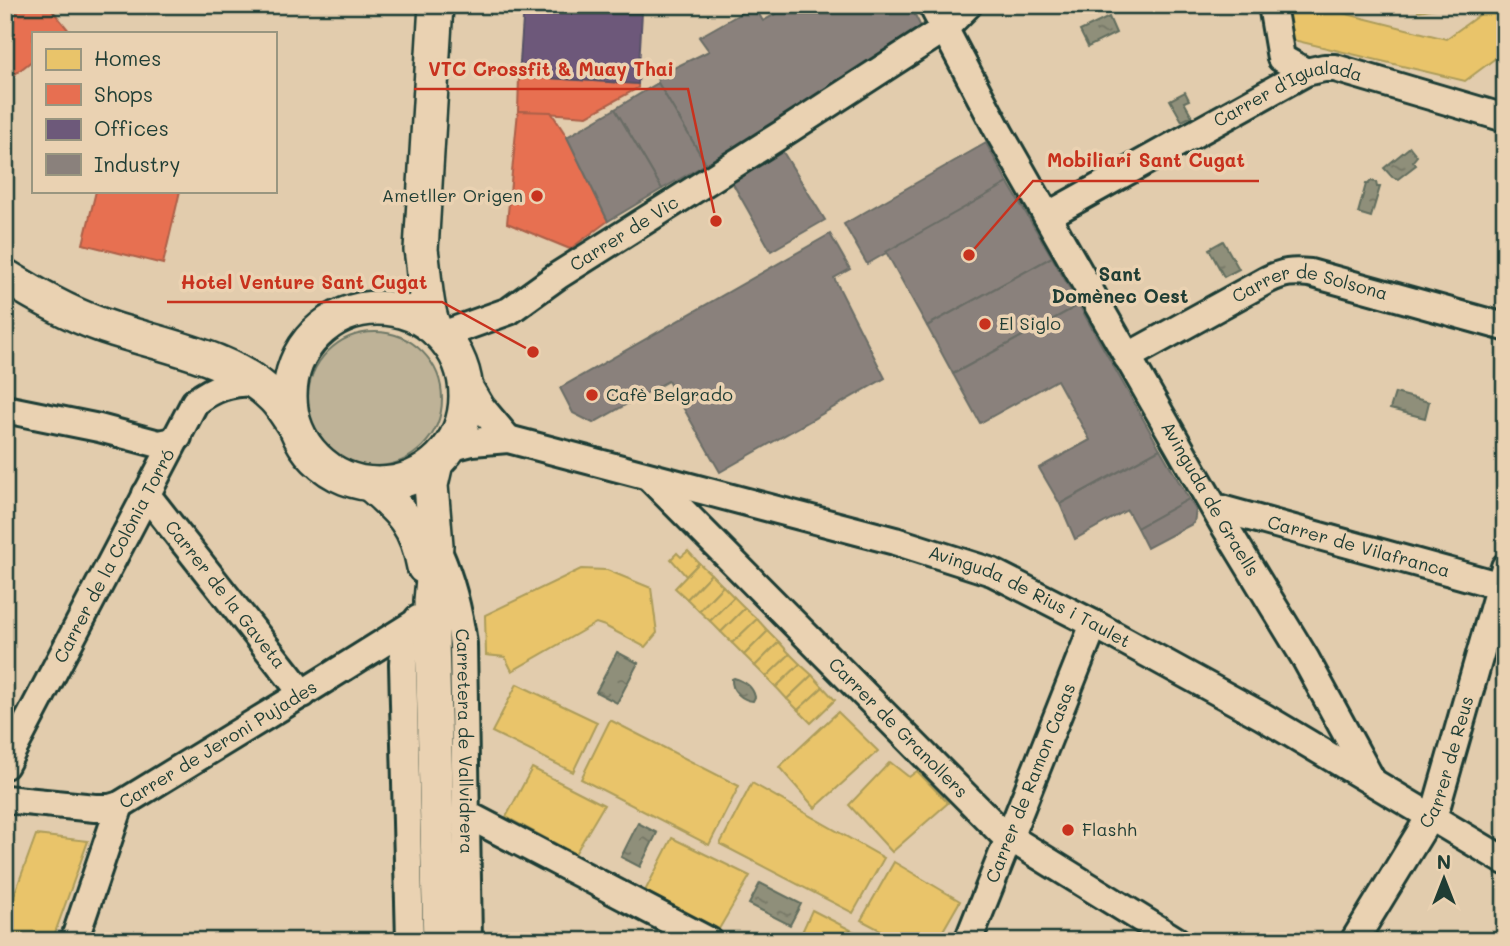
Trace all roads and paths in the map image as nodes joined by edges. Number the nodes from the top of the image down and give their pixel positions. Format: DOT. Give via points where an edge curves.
graph roads {
  1 [pos="436,5"];
  2 [pos="932,5"];
  3 [pos="968,5"];
  4 [pos="1272,5"];
  5 [pos="944,29"];
  6 [pos="1306,72"];
  7 [pos="1505,118"];
  8 [pos="1047,216"];
  9 [pos="421,250"];
  10 [pos="5,276"];
  11 [pos="368,308"];
  12 [pos="1505,327"];
  13 [pos="439,333"];
  14 [pos="310,339"];
  15 [pos="1128,357"];
  16 [pos="243,374"];
  17 [pos="464,378"];
  18 [pos="5,409"];
  19 [pos="293,424"];
  20 [pos="178,437"];
  21 [pos="508,439"];
  22 [pos="443,455"];
  23 [pos="649,477"];
  24 [pos="370,484"];
  25 [pos="146,494"];
  26 [pos="1214,507"];
  27 [pos="436,545"];
  28 [pos="1503,580"];
  29 [pos="423,612"];
  30 [pos="1094,624"];
  31 [pos="303,694"];
  32 [pos="5,765"];
  33 [pos="1372,780"];
  34 [pos="5,799"];
  35 [pos="120,805"];
  36 [pos="466,814"];
  37 [pos="1430,816"];
  38 [pos="1010,837"];
  39 [pos="1505,861"];
  40 [pos="74,941"];
  41 [pos="410,941"];
  42 [pos="440,941"];
  43 [pos="468,941"];
  44 [pos="709,941"];
  45 [pos="968,941"];
  46 [pos="1177,941"];
  47 [pos="1354,941"];
  1 -- 9 [label="main road"];
  2 -- 5 [label="street, Avinguda de Graells"];
  3 -- 5 [label="street, Carrer de Vic"];
  4 -- 6 [label="street" via="1281,58"];
  5 -- 8 [label="street, Avinguda de Graells"];
  5 -- 13 [label="street, Carrer de Vic" via="509,311"];
  6 -- 7 [label="street, Carrer d'Igualada" via="1335,68"];
  6 -- 8 [label="street, Carrer d'Igualada"];
  8 -- 15 [label="street, Avinguda de Graells"];
  9 -- 11 [label="main road" via="394,295"];
  9 -- 13 [label="main road" via="428,306"];
  10 -- 16 [label="main road" via="80,317"];
  11 -- 13 [label="main road" via="403,312"];
  11 -- 14 [label="main road" via="343,314"];
  12 -- 15 [label="street, Carrer de Solsona" via="1293,271 1267,280"];
  13 -- 17 [label="main road" via="454,351"];
  14 -- 16 [label="main road" via="285,357"];
  14 -- 19 [label="main road" via="291,381"];
  15 -- 26 [label="street, Avinguda de Graells"];
  16 -- 19 [label="main road" via="274,398"];
  16 -- 20 [label="street, Carrer de la Colònia Torró" via="195,402"];
  17 -- 21 [label="street"];
  17 -- 22 [label="main road" via="461,425"];
  18 -- 20 [label="street" via="159,444"];
  19 -- 24 [label="main road" via="317,460 339,475"];
  20 -- 25 [label="street, Carrer de la Colònia Torró"];
  21 -- 22 [label="street, Avinguda de Rius i Taulet" via="472,442"];
  21 -- 23 [label="street, Avinguda de Rius i Taulet"];
  22 -- 24 [label="main road" via="407,480"];
  22 -- 27 [label="main road, Carretera de Vallvidrera" via="431,485"];
  23 -- 30 [label="street, Avinguda de Rius i Taulet" via="950,557 992,572"];
  23 -- 38 [label="street, Carrer de Granollers"];
  24 -- 29 [label="main road, Carretera de Vallvidrera" via="400,511 415,533 421,549"];
  25 -- 31 [label="street, Carrer de la Gaveta"];
  25 -- 32 [label="street, Carrer de la Colònia Torró"];
  26 -- 28 [label="street, Carrer de Vilafranca"];
  26 -- 33 [label="street, Avinguda de Graells"];
  27 -- 29 [label="main road, Carretera de Vallvidrera"];
  27 -- 36 [label="street, Carretera de Vallvidrera" via="459,614 463,644"];
  28 -- 37 [label="street, Carrer de Reus"];
  29 -- 31 [label="street, Carrer de Jeroni Pujades"];
  29 -- 41 [label="street, Carretera de Vallvidrera" via="404,650 403,664"];
  29 -- 42 [label="main road, Carretera de Vallvidrera"];
  30 -- 33 [label="street, Avinguda de Rius i Taulet"];
  30 -- 38 [label="street, Carrer de Ramon Casas"];
  31 -- 35 [label="street, Carrer de Jeroni Pujades"];
  33 -- 37 [label="street, Avinguda de Rius i Taulet"];
  34 -- 35 [label="street, Carrer de Jeroni Pujades" via="95,808"];
  35 -- 40 [label="street"];
  36 -- 43 [label="street, Carretera de Vallvidrera"];
  36 -- 44 [label="street"];
  37 -- 39 [label="street, Avinguda de Rius i Taulet"];
  37 -- 47 [label="street, Carrer de Reus"];
  38 -- 45 [label="street, Carrer de Ramon Casas"];
  38 -- 46 [label="street, Carrer de Granollers"];
}
